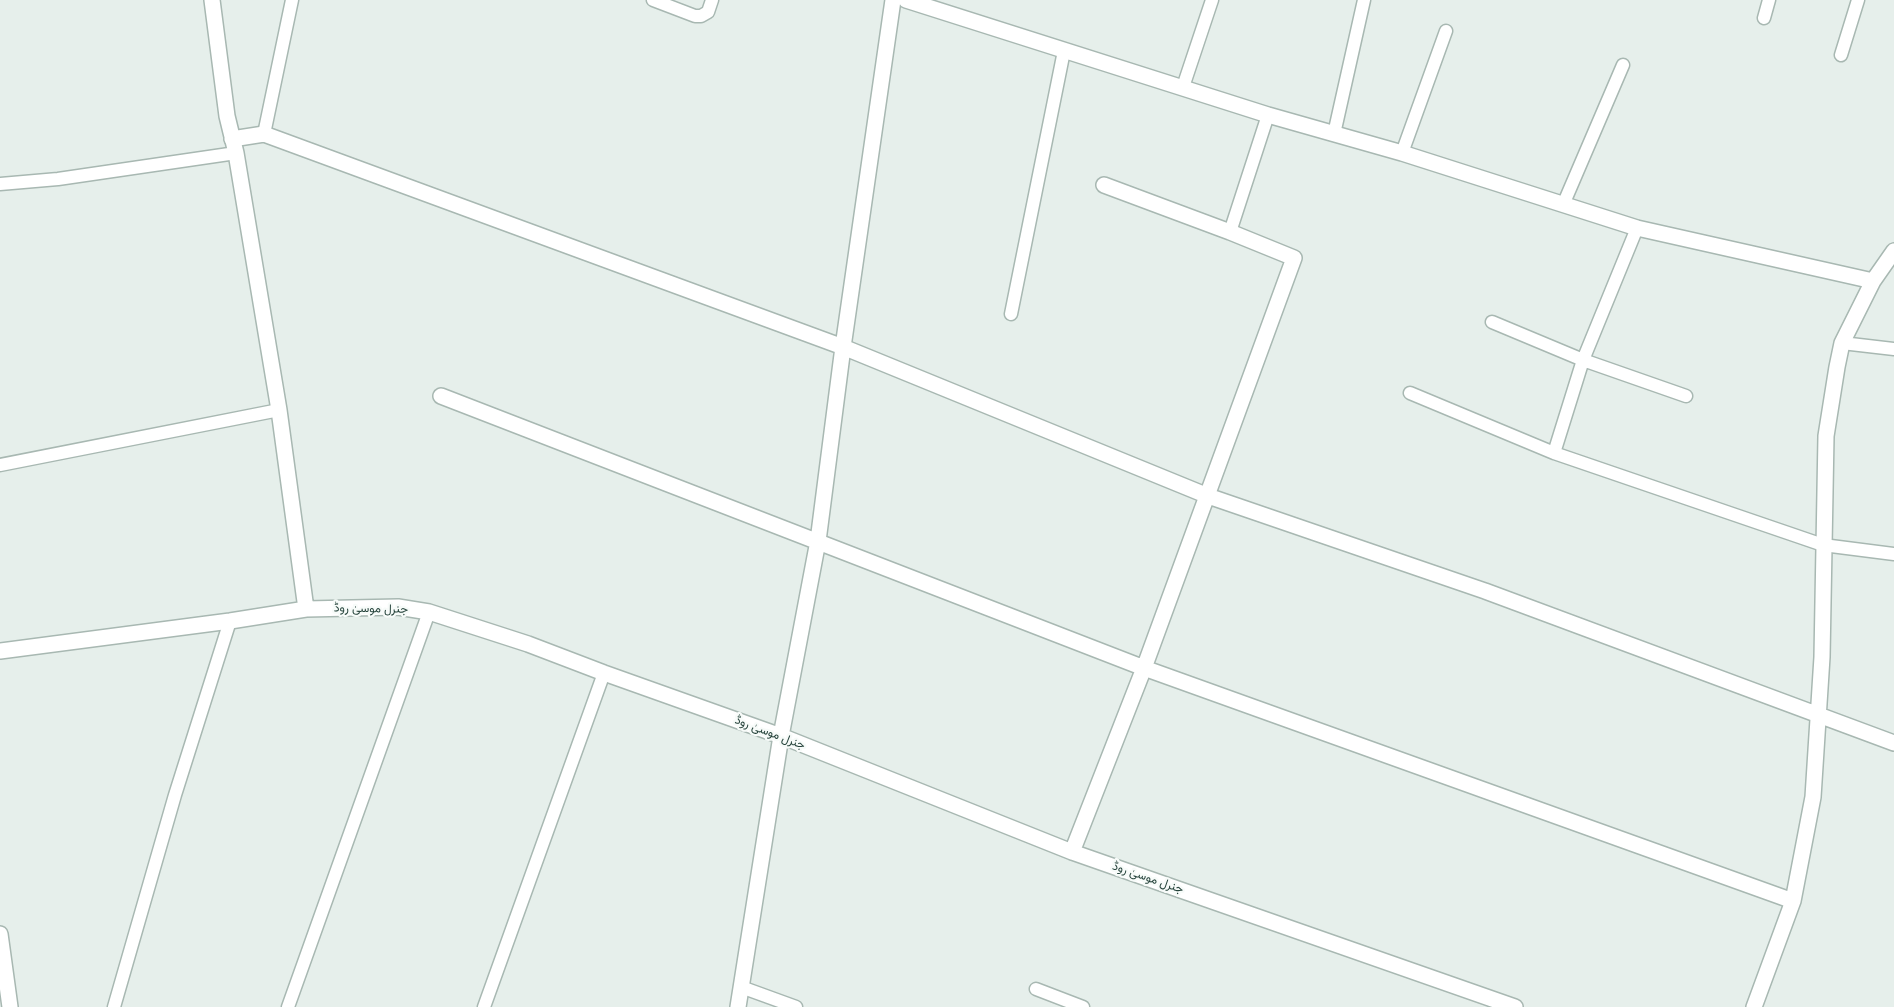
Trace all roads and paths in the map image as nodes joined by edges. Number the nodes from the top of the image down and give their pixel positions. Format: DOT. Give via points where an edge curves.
graph roads {
  1 [pos="212,0"];
  2 [pos="292,0"];
  3 [pos="653,0"];
  4 [pos="712,0"];
  5 [pos="893,0"];
  6 [pos="906,0"];
  7 [pos="1212,0"];
  8 [pos="1364,0"];
  9 [pos="1769,0"];
  10 [pos="1858,0"];
  11 [pos="1764,18"];
  12 [pos="1446,31"];
  13 [pos="1064,50"];
  14 [pos="1841,55"];
  15 [pos="1623,66"];
  16 [pos="1184,87"];
  17 [pos="1268,115"];
  18 [pos="264,134"];
  19 [pos="1334,134"];
  20 [pos="234,146"];
  21 [pos="1402,153"];
  22 [pos="0,184"];
  23 [pos="1104,185"];
  24 [pos="1563,205"];
  25 [pos="1637,228"];
  26 [pos="1230,232"];
  27 [pos="1894,251"];
  28 [pos="1873,281"];
  29 [pos="1011,314"];
  30 [pos="1492,322"];
  31 [pos="1842,343"];
  32 [pos="843,347"];
  33 [pos="1894,349"];
  34 [pos="1583,360"];
  35 [pos="1410,393"];
  36 [pos="441,396"];
  37 [pos="1686,396"];
  38 [pos="279,410"];
  39 [pos="1554,453"];
  40 [pos="0,465"];
  41 [pos="1208,496"];
  42 [pos="818,541"];
  43 [pos="1823,544"];
  44 [pos="1894,554"];
  45 [pos="306,610"];
  46 [pos="429,612"];
  47 [pos="230,622"];
  48 [pos="0,651"];
  49 [pos="1144,668"];
  50 [pos="604,673"];
  51 [pos="1819,714"];
  52 [pos="781,736"];
  53 [pos="1894,743"];
  54 [pos="1072,852"];
  55 [pos="1793,900"];
  56 [pos="0,934"];
  57 [pos="741,987"];
  58 [pos="1036,989"];
  59 [pos="10,1007"];
  60 [pos="114,1007"];
  61 [pos="288,1007"];
  62 [pos="484,1007"];
  63 [pos="738,1007"];
  64 [pos="796,1007"];
  65 [pos="1084,1007"];
  66 [pos="1515,1007"];
  67 [pos="1754,1007"];
  1 -- 20 [label="street"];
  2 -- 18 [label="lane"];
  3 -- 4 [label="lane" via="695,16 708,12"];
  5 -- 32 [label="street"];
  6 -- 13 [label="street"];
  7 -- 16 [label="lane"];
  8 -- 19 [label="lane"];
  9 -- 11 [label="lane"];
  10 -- 14 [label="lane"];
  12 -- 21 [label="lane"];
  13 -- 16 [label="street"];
  13 -- 29 [label="lane"];
  15 -- 24 [label="lane"];
  16 -- 17 [label="street"];
  17 -- 19 [label="street"];
  17 -- 26 [label="lane"];
  18 -- 20 [label="street"];
  18 -- 32 [label="street"];
  19 -- 21 [label="street"];
  20 -- 22 [label="lane" via="58,179"];
  20 -- 38 [label="street"];
  21 -- 24 [label="street"];
  23 -- 26 [label="street"];
  24 -- 25 [label="street"];
  25 -- 28 [label="street"];
  25 -- 34 [label="lane"];
  26 -- 41 [label="street" via="1294,258"];
  27 -- 28 [label="street"];
  28 -- 31 [label="street"];
  30 -- 34 [label="lane"];
  31 -- 33 [label="lane"];
  31 -- 43 [label="street" via="1826,436"];
  32 -- 41 [label="street"];
  32 -- 42 [label="street"];
  34 -- 37 [label="lane"];
  34 -- 39 [label="lane"];
  35 -- 39 [label="lane"];
  36 -- 42 [label="street"];
  38 -- 40 [label="lane"];
  38 -- 45 [label="street"];
  39 -- 43 [label="lane"];
  41 -- 49 [label="street"];
  41 -- 51 [label="street" via="1485,592"];
  42 -- 49 [label="street"];
  42 -- 52 [label="street"];
  43 -- 44 [label="lane"];
  43 -- 51 [label="street"];
  45 -- 46 [label="street, جنرل موسیٰ روڈ" via="398,607"];
  45 -- 47 [label="street, جنرل موسیٰ روڈ"];
  46 -- 50 [label="street, جنرل موسیٰ روڈ"];
  46 -- 61 [label="lane"];
  47 -- 48 [label="street, جنرل موسیٰ روڈ"];
  47 -- 60 [label="lane" via="175,795"];
  49 -- 54 [label="street"];
  49 -- 55 [label="street"];
  50 -- 52 [label="street, جنرل موسیٰ روڈ"];
  50 -- 62 [label="lane"];
  51 -- 53 [label="street"];
  51 -- 55 [label="street" via="1813,797"];
  52 -- 54 [label="street, جنرل موسیٰ روڈ"];
  52 -- 57 [label="street"];
  54 -- 66 [label="street, جنرل موسیٰ روڈ"];
  55 -- 67 [label="street"];
  56 -- 59 [label="street"];
  57 -- 63 [label="street"];
  57 -- 64 [label="lane"];
  58 -- 65 [label="lane"];
}
